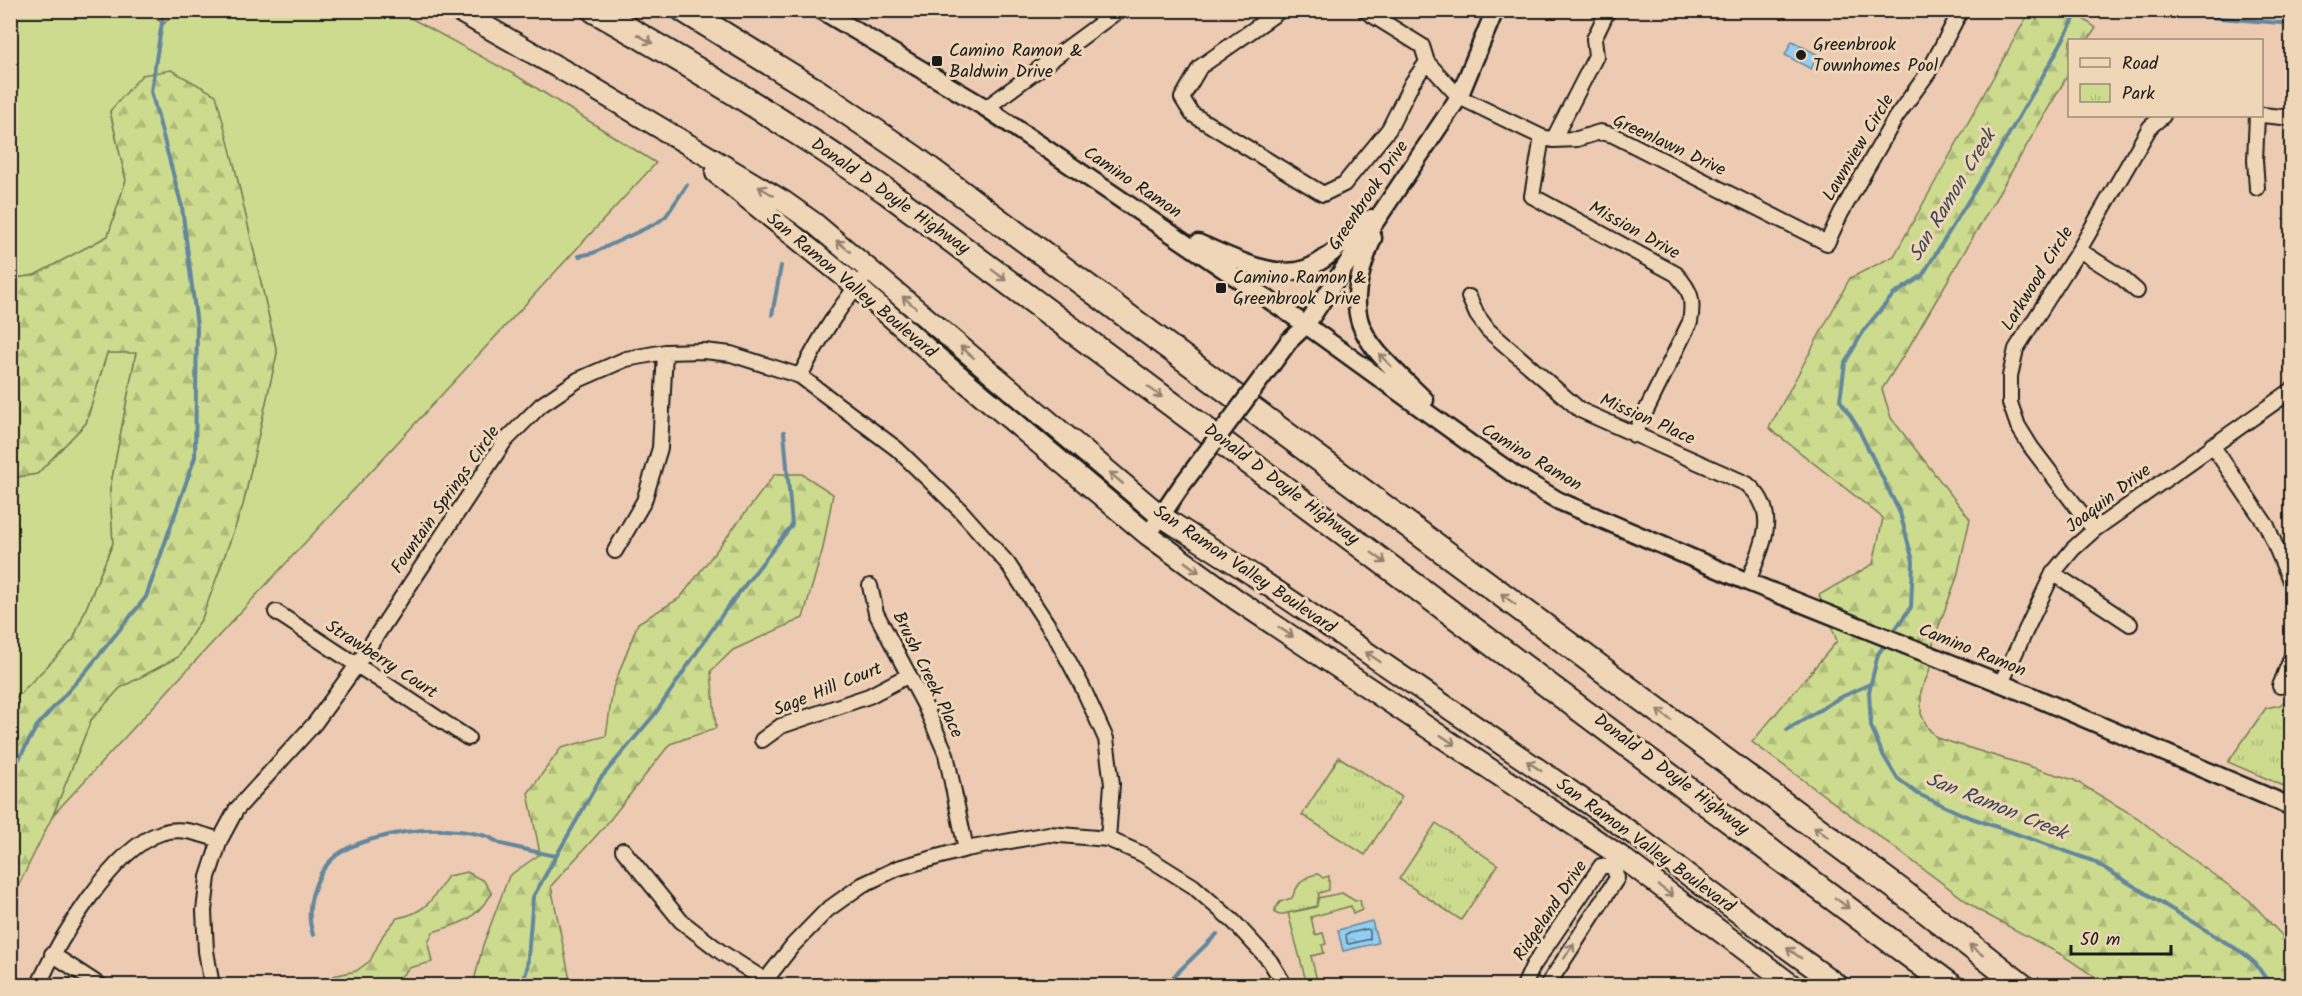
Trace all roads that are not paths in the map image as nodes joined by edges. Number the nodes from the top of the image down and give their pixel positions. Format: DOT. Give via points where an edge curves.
graph roads {
  1 [pos="457,10"];
  2 [pos="594,10"];
  3 [pos="684,10"];
  4 [pos="821,10"];
  5 [pos="1119,10"];
  6 [pos="1281,10"];
  7 [pos="1364,10"];
  8 [pos="1495,10"];
  9 [pos="1608,10"];
  10 [pos="1962,10"];
  11 [pos="1427,62"];
  12 [pos="1459,97"];
  13 [pos="986,108"];
  14 [pos="2263,115"];
  15 [pos="2162,117"];
  16 [pos="2259,117"];
  17 [pos="2292,118"];
  18 [pos="667,134"];
  19 [pos="1547,139"];
  20 [pos="2257,188"];
  21 [pos="1388,204"];
  22 [pos="1174,234"];
  23 [pos="1827,243"];
  24 [pos="2079,250"];
  25 [pos="871,269"];
  26 [pos="856,286"];
  27 [pos="2137,291"];
  28 [pos="1469,297"];
  29 [pos="1306,325"];
  30 [pos="665,352"];
  31 [pos="801,376"];
  32 [pos="2292,390"];
  33 [pos="1634,435"];
  34 [pos="1472,445"];
  35 [pos="2212,445"];
  36 [pos="1161,516"];
  37 [pos="2094,530"];
  38 [pos="1148,534"];
  39 [pos="615,551"];
  40 [pos="2053,573"];
  41 [pos="1748,582"];
  42 [pos="2292,585"];
  43 [pos="870,586"];
  44 [pos="276,612"];
  45 [pos="2130,624"];
  46 [pos="2292,656"];
  47 [pos="357,665"];
  48 [pos="909,675"];
  49 [pos="2001,683"];
  50 [pos="2280,686"];
  51 [pos="468,738"];
  52 [pos="762,740"];
  53 [pos="2292,807"];
  54 [pos="1635,835"];
  55 [pos="1108,839"];
  56 [pos="219,840"];
  57 [pos="966,849"];
  58 [pos="623,850"];
  59 [pos="1616,861"];
  60 [pos="52,954"];
  61 [pos="766,983"];
  62 [pos="38,986"];
  63 [pos="101,986"];
  64 [pos="212,986"];
  65 [pos="1285,986"];
  66 [pos="1524,986"];
  67 [pos="1547,986"];
  68 [pos="1793,986"];
  69 [pos="1839,986"];
  70 [pos="1951,986"];
  71 [pos="2022,986"];
  1 -- 18 [label="main road, San Ramon Valley Boulevard"];
  2 -- 70 [label="highway, Donald D Doyle Highway, one-way" via="785,123 886,191"];
  71 -- 3 [label="highway, one-way" via="1902,892 913,157 819,93"];
  4 -- 13 [label="street, Camino Ramon"];
  5 -- 13 [label="street"];
  6 -- 11 [label="street" via="1200,67 1182,98 1192,114 1323,194 1344,184 1389,129"];
  7 -- 11 [label="street" via="1422,46"];
  8 -- 12 [label="street, Greenbrook Drive"];
  9 -- 19 [label="street" via="1594,39 1596,56"];
  10 -- 23 [label="street, Lawnview Circle" via="1928,73 1896,117"];
  11 -- 12 [label="street"];
  12 -- 19 [label="street"];
  12 -- 21 [label="street, Greenbrook Drive"];
  13 -- 22 [label="street, Camino Ramon"];
  14 -- 17 [label="street"];
  15 -- 24 [label="street, Larkwood Circle" via="2150,127"];
  16 -- 20 [label="street"];
  25 -- 18 [label="main road, San Ramon Valley Boulevard, one-way" via="783,201"];
  18 -- 26 [label="main road, San Ramon Valley Boulevard"];
  19 -- 23 [label="street, Greenlawn Drive" via="1577,139 1600,132 1613,135"];
  19 -- 33 [label="street, Mission Drive" via="1532,196 1676,274 1691,295 1690,322"];
  21 -- 22 [label="street" via="1322,259 1305,269 1288,272 1245,263"];
  21 -- 29 [label="street, Greenbrook Drive"];
  34 -- 21 [label="street, one-way" via="1378,354 1356,312 1357,285"];
  22 -- 29 [label="street, Camino Ramon"];
  24 -- 27 [label="street"];
  24 -- 37 [label="street, Larkwood Circle" via="2016,348 2010,403 2031,447"];
  25 -- 26 [label="street"];
  36 -- 25 [label="main road, San Ramon Valley Boulevard, one-way"];
  26 -- 31 [label="street" via="831,320"];
  26 -- 38 [label="main road, San Ramon Valley Boulevard"];
  28 -- 33 [label="street, Mission Place" via="1488,330 1580,410"];
  29 -- 34 [label="street, Camino Ramon"];
  29 -- 36 [label="street, Greenbrook Drive, bridge" via="1289,341"];
  30 -- 31 [label="street, Fountain Springs Circle" via="731,354"];
  30 -- 39 [label="street" via="660,448 644,501"];
  30 -- 47 [label="street, Fountain Springs Circle" via="626,359 578,380 542,405 504,442"];
  31 -- 55 [label="street, Fountain Springs Circle" via="897,449 1008,564 1057,639 1106,739 1112,784"];
  32 -- 35 [label="street, Joaquin Drive"];
  33 -- 41 [label="street, Mission Place" via="1747,484 1762,500 1767,529"];
  34 -- 41 [label="street, Camino Ramon" via="1560,501"];
  35 -- 37 [label="street, Joaquin Drive"];
  35 -- 42 [label="street" via="2267,526"];
  36 -- 38 [label="street, Greenbrook Drive"];
  54 -- 36 [label="main road, San Ramon Valley Boulevard, one-way"];
  37 -- 40 [label="street, Joaquin Drive"];
  38 -- 59 [label="main road, San Ramon Valley Boulevard, one-way" via="1237,600"];
  40 -- 45 [label="street"];
  40 -- 49 [label="street, Joaquin Drive"];
  41 -- 49 [label="street, Camino Ramon"];
  43 -- 48 [label="street, Brush Creek Place" via="876,613"];
  44 -- 47 [label="street, Strawberry Court"];
  46 -- 50 [label="street"];
  47 -- 51 [label="street, Strawberry Court"];
  47 -- 56 [label="street, Fountain Springs Circle" via="315,723 236,810"];
  48 -- 52 [label="street, Sage Hill Court" via="869,696 781,726"];
  48 -- 57 [label="street, Brush Creek Place" via="946,754"];
  49 -- 53 [label="street, Camino Ramon"];
  54 -- 59 [label="street, Ridgeland Drive"];
  69 -- 54 [label="main road, San Ramon Valley Boulevard, one-way"];
  55 -- 57 [label="street" via="1049,834"];
  55 -- 65 [label="street" via="1142,854 1193,886 1270,961"];
  56 -- 60 [label="street" via="188,830 161,833 138,844 76,915"];
  56 -- 64 [label="street, Fountain Springs Circle" via="207,877 204,911"];
  57 -- 61 [label="street" via="898,868 862,885 826,910 793,945"];
  58 -- 61 [label="street" via="681,921"];
  59 -- 66 [label="street, Ridgeland Drive" via="1600,866 1533,966"];
  67 -- 59 [label="street, Ridgeland Drive, one-way" via="1617,878"];
  59 -- 68 [label="main road, San Ramon Valley Boulevard, one-way"];
  60 -- 62 [label="street"];
  60 -- 63 [label="street"];
}
